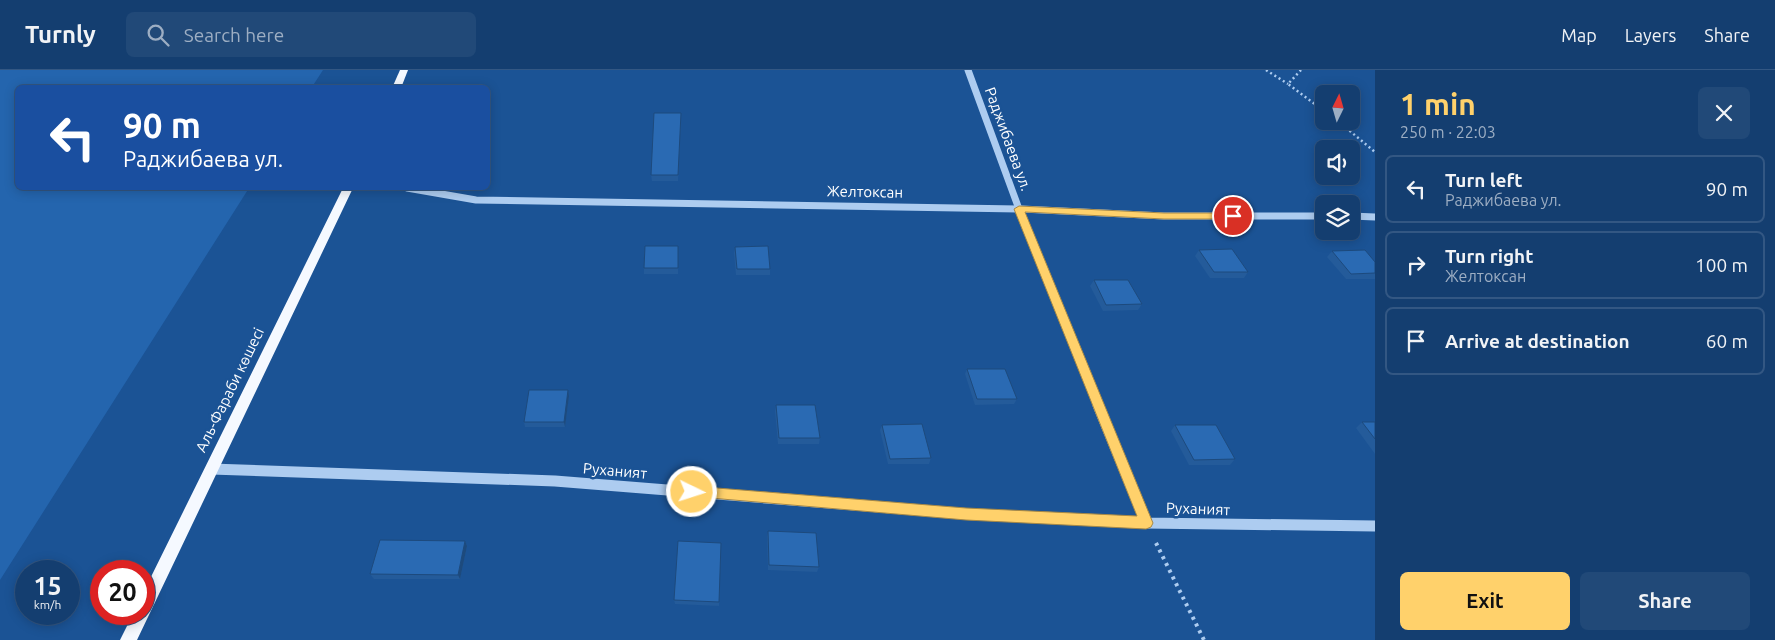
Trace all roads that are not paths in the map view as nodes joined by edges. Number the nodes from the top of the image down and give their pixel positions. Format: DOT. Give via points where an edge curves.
graph roads {
  1 [pos="404,70"];
  2 [pos="968,70"];
  3 [pos="397,85"];
  4 [pos="347,190"];
  5 [pos="418,190"];
  6 [pos="1019,209"];
  7 [pos="1315,216"];
  8 [pos="1360,216"];
  9 [pos="1375,216"];
  10 [pos="211,469"];
  11 [pos="1146,523"];
  12 [pos="1375,526"];
  13 [pos="155,585"];
  14 [pos="136,625"];
  15 [pos="128,640"];
  1 -- 3 [label="main road"];
  2 -- 6 [label="lane, Раджибаева ул."];
  4 -- 10 [label="main road, Аль-Фараби көшесі"];
  5 -- 6 [label="lane, Желтоксан" via="476,200"];
  6 -- 7 [label="lane, Желтоксан" via="1164,216"];
  6 -- 11 [label="lane, Раджибаева ул."];
  8 -- 9 [label="lane"];
  10 -- 11 [label="lane, Руханият" via="555,481 966,514"];
  10 -- 13 [label="main road, Аль-Фараби көшесі"];
  11 -- 12 [label="lane, Руханият"];
  14 -- 15 [label="main road"];
}
